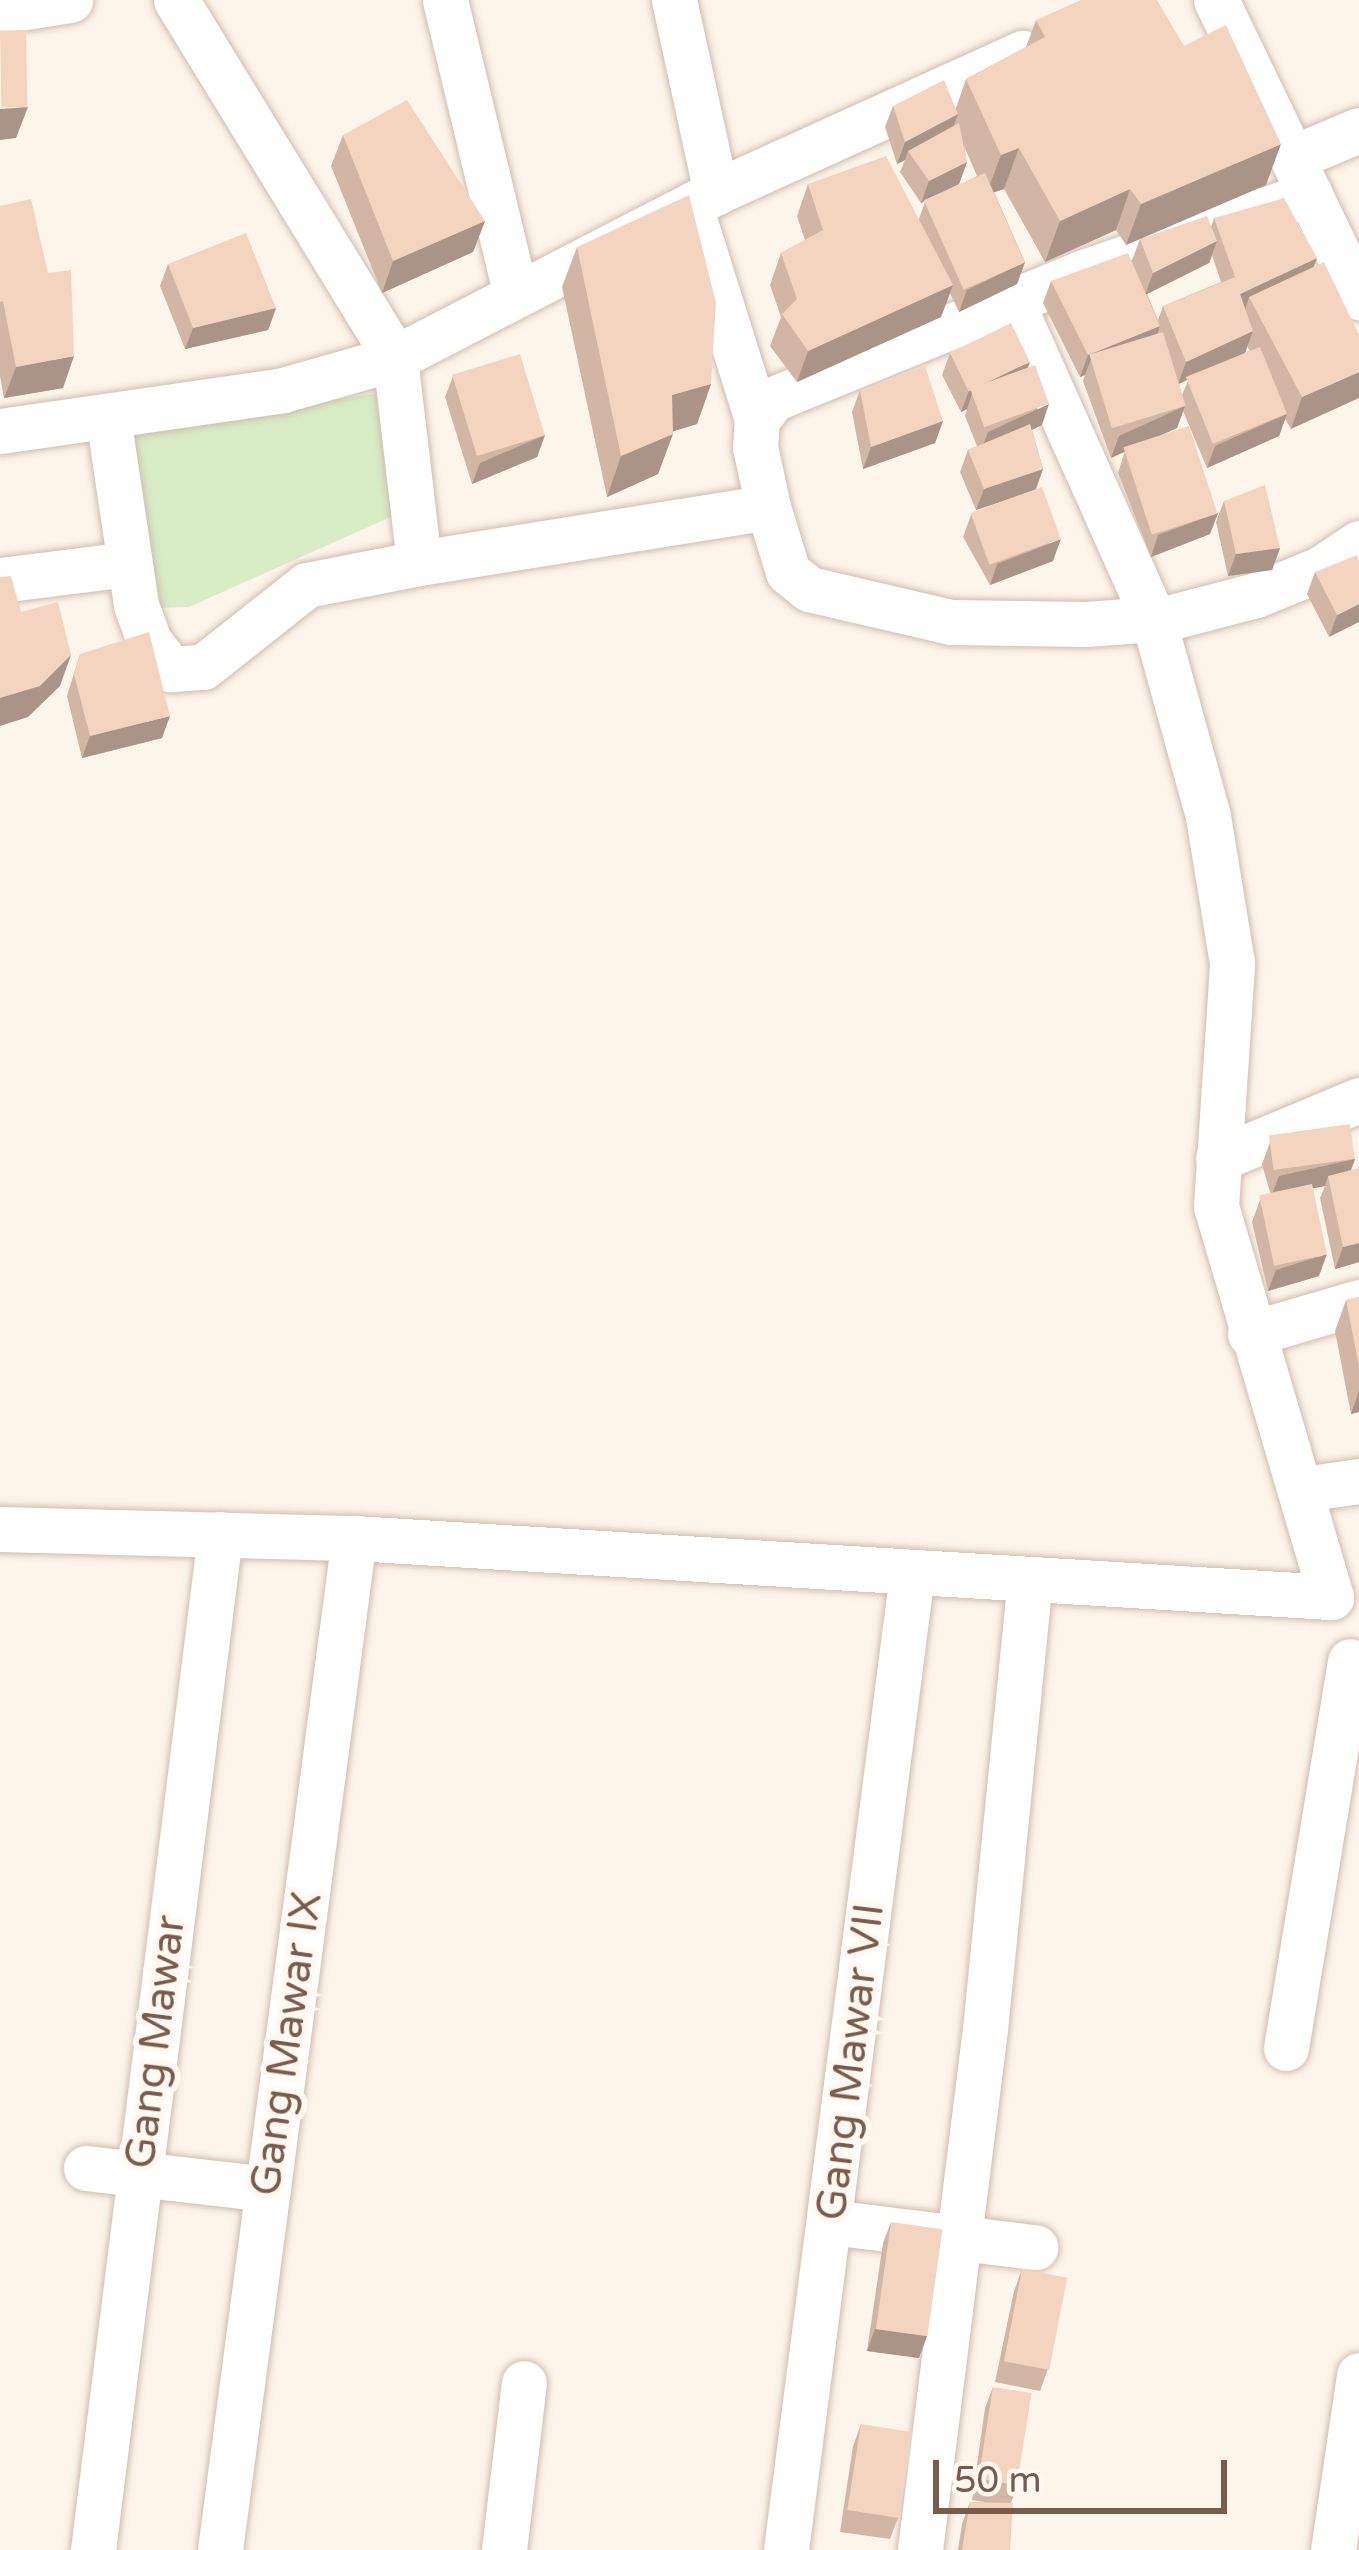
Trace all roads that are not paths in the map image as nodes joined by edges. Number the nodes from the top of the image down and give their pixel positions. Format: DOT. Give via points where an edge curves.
graph roads {
  1 [pos="70,0"];
  2 [pos="176,0"];
  3 [pos="445,0"];
  4 [pos="674,0"];
  5 [pos="1216,0"];
  6 [pos="0,11"];
  7 [pos="1071,32"];
  8 [pos="1359,130"];
  9 [pos="1304,175"];
  10 [pos="703,199"];
  11 [pos="516,296"];
  12 [pos="1359,297"];
  13 [pos="1012,303"];
  14 [pos="395,358"];
  15 [pos="108,417"];
  16 [pos="757,420"];
  17 [pos="0,431"];
  18 [pos="767,507"];
  19 [pos="1359,543"];
  20 [pos="419,562"];
  21 [pos="128,564"];
  22 [pos="0,580"];
  23 [pos="1154,618"];
  24 [pos="1359,1100"];
  25 [pos="1218,1159"];
  26 [pos="1359,1302"];
  27 [pos="1250,1334"];
  28 [pos="1359,1481"];
  29 [pos="1303,1489"];
  30 [pos="0,1529"];
  31 [pos="220,1534"];
  32 [pos="354,1538"];
  33 [pos="912,1573"];
  34 [pos="1030,1579"];
  35 [pos="1331,1597"];
  36 [pos="1354,1677"];
  37 [pos="1286,2048"];
  38 [pos="86,2168"];
  39 [pos="140,2174"];
  40 [pos="268,2189"];
  41 [pos="830,2222"];
  42 [pos="958,2238"];
  43 [pos="1036,2246"];
  44 [pos="1359,2375"];
  45 [pos="524,2383"];
  46 [pos="1342,2546"];
  47 [pos="93,2550"];
  48 [pos="220,2550"];
  49 [pos="504,2550"];
  50 [pos="786,2550"];
  51 [pos="920,2550"];
  1 -- 6 [label="street"];
  2 -- 14 [label="street"];
  3 -- 11 [label="street"];
  4 -- 10 [label="street"];
  5 -- 9 [label="street"];
  7 -- 10 [label="street"];
  8 -- 9 [label="street"];
  9 -- 12 [label="street"];
  9 -- 13 [label="street"];
  10 -- 11 [label="street"];
  10 -- 16 [label="street"];
  11 -- 14 [label="street"];
  13 -- 16 [label="street" via="781,394"];
  13 -- 23 [label="street"];
  14 -- 15 [label="street" via="283,390"];
  14 -- 20 [label="street"];
  15 -- 17 [label="street"];
  15 -- 21 [label="street"];
  16 -- 18 [label="street"];
  18 -- 20 [label="street"];
  18 -- 23 [label="street" via="788,572 808,589 951,622"];
  19 -- 23 [label="street" via="1287,584"];
  20 -- 21 [label="street" via="308,585 203,667 184,672 159,659 149,641"];
  21 -- 22 [label="street"];
  23 -- 25 [label="street" via="1208,816 1227,924 1233,1045"];
  24 -- 25 [label="street"];
  25 -- 27 [label="street" via="1216,1207"];
  26 -- 27 [label="street"];
  27 -- 29 [label="street"];
  28 -- 29 [label="street"];
  29 -- 35 [label="street"];
  30 -- 31 [label="street"];
  31 -- 32 [label="street"];
  31 -- 39 [label="street, Gang Mawar"];
  32 -- 33 [label="street"];
  32 -- 40 [label="street, Gang Mawar IX"];
  33 -- 34 [label="street"];
  33 -- 41 [label="street, Gang Mawar VII"];
  34 -- 35 [label="street"];
  34 -- 42 [label="street"];
  35 -- 36 [label="street"];
  36 -- 37 [label="street"];
  38 -- 39 [label="street"];
  39 -- 40 [label="street"];
  39 -- 47 [label="street, Gang Mawar"];
  40 -- 48 [label="street, Gang Mawar IX"];
  41 -- 42 [label="street"];
  41 -- 50 [label="street, Gang Mawar VII"];
  42 -- 43 [label="street"];
  42 -- 51 [label="street"];
  44 -- 46 [label="street"];
  45 -- 49 [label="street"];
}
